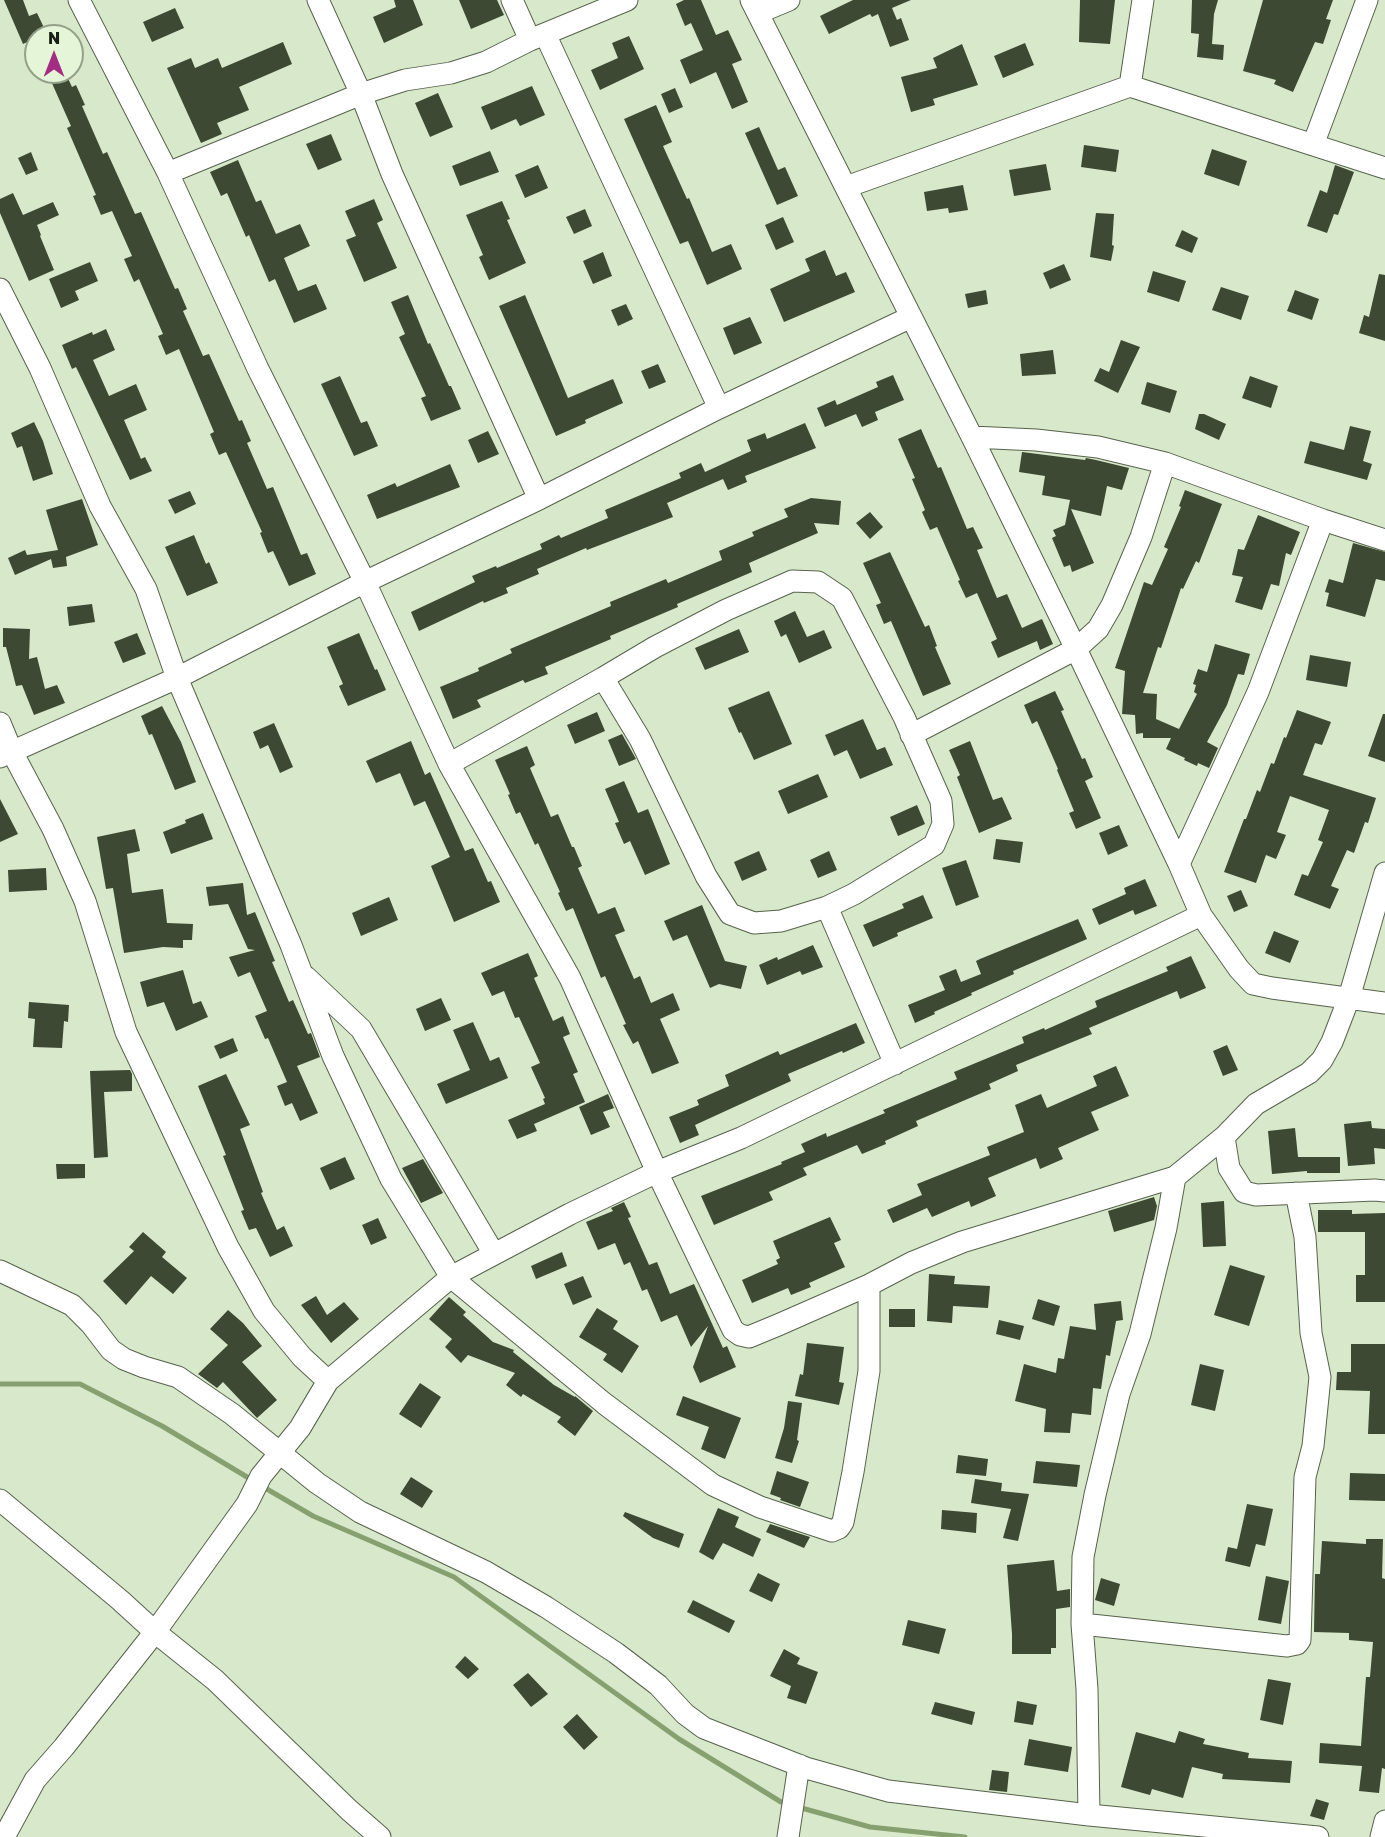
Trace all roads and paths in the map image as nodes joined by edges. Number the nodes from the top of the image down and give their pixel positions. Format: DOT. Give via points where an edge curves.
graph roads {
  1 [pos="79,0"];
  2 [pos="318,0"];
  3 [pos="512,0"];
  4 [pos="627,0"];
  5 [pos="789,0"];
  6 [pos="1143,0"];
  7 [pos="1367,0"];
  8 [pos="754,7"];
  9 [pos="537,37"];
  10 [pos="1130,86"];
  11 [pos="361,94"];
  12 [pos="1314,145"];
  13 [pos="1385,168"];
  14 [pos="168,173"];
  15 [pos="846,187"];
  16 [pos="0,289"];
  17 [pos="911,318"];
  18 [pos="719,408"];
  19 [pos="972,437"];
  20 [pos="1165,463"];
  21 [pos="539,499"];
  22 [pos="1323,520"];
  23 [pos="1385,540"];
  24 [pos="364,582"];
  25 [pos="1076,649"];
  26 [pos="177,678"];
  27 [pos="603,678"];
  28 [pos="0,723"];
  29 [pos="911,735"];
  30 [pos="6,754"];
  31 [pos="449,764"];
  32 [pos="1179,864"];
  33 [pos="1385,873"];
  34 [pos="827,907"];
  35 [pos="1201,915"];
  36 [pos="301,973"];
  37 [pos="1349,998"];
  38 [pos="1385,1003"];
  39 [pos="895,1064"];
  40 [pos="1224,1137"];
  41 [pos="657,1172"];
  42 [pos="1175,1177"];
  43 [pos="1385,1191"];
  44 [pos="1296,1193"];
  45 [pos="495,1254"];
  46 [pos="0,1271"];
  47 [pos="451,1277"];
  48 [pos="869,1285"];
  49 [pos="328,1381"];
  50 [pos="280,1454"];
  51 [pos="0,1500"];
  52 [pos="1082,1624"];
  53 [pos="155,1632"];
  54 [pos="799,1765"];
  55 [pos="1089,1815"];
  56 [pos="1385,1821"];
  57 [pos="4,1837"];
  58 [pos="380,1837"];
  59 [pos="789,1837"];
  60 [pos="1318,1837"];
  61 [pos="1381,1837"];
  1 -- 14 [label="street"];
  2 -- 11 [label="street"];
  3 -- 9 [label="street"];
  4 -- 9 [label="street"];
  5 -- 8 [label="street"];
  6 -- 10 [label="street"];
  7 -- 12 [label="street"];
  8 -- 15 [label="street"];
  9 -- 11 [label="street" via="486,62"];
  9 -- 18 [label="street"];
  10 -- 12 [label="street"];
  10 -- 15 [label="street"];
  11 -- 14 [label="street"];
  11 -- 21 [label="street" via="392,174"];
  12 -- 13 [label="street"];
  14 -- 24 [label="street" via="258,369"];
  15 -- 17 [label="street"];
  16 -- 26 [label="street" via="40,368 100,506 146,589"];
  17 -- 18 [label="street"];
  17 -- 19 [label="street"];
  18 -- 21 [label="street"];
  19 -- 20 [label="street" via="1098,447"];
  19 -- 25 [label="street"];
  20 -- 22 [label="street"];
  20 -- 25 [label="street" via="1141,537 1112,605 1098,629"];
  21 -- 24 [label="street"];
  22 -- 23 [label="street"];
  22 -- 32 [label="street" via="1258,692"];
  24 -- 26 [label="street"];
  24 -- 31 [label="street"];
  25 -- 29 [label="street"];
  25 -- 32 [label="street"];
  26 -- 30 [label="street"];
  26 -- 36 [label="street"];
  27 -- 29 [label="street" via="726,610 792,581 818,582 842,598"];
  27 -- 31 [label="street"];
  27 -- 34 [label="street" via="640,739 706,876 730,914 754,923 782,921"];
  28 -- 30 [label="street"];
  29 -- 34 [label="street" via="941,801 943,824 934,845"];
  30 -- 49 [label="street" via="53,829 85,901 126,1032 228,1246 264,1311"];
  31 -- 41 [label="street" via="570,978"];
  32 -- 35 [label="street"];
  33 -- 37 [label="street"];
  34 -- 39 [label="street"];
  35 -- 37 [label="street" via="1253,984"];
  35 -- 39 [label="street"];
  36 -- 45 [label="street" via="361,1029"];
  36 -- 47 [label="street" via="333,1056 391,1179"];
  37 -- 38 [label="street"];
  37 -- 40 [label="street" via="1322,1060 1308,1073 1256,1104"];
  39 -- 41 [label="street" via="741,1138"];
  40 -- 42 [label="street"];
  40 -- 44 [label="street" via="1229,1167 1244,1192"];
  41 -- 45 [label="street"];
  41 -- 48 [label="street" via="733,1330 740,1335 749,1336 778,1325"];
  42 -- 48 [label="street" via="962,1242"];
  42 -- 52 [label="street" via="1140,1335 1119,1394 1095,1495 1083,1557"];
  43 -- 44 [label="street"];
  44 -- 52 [label="street" via="1305,1237 1311,1333 1320,1377 1313,1446 1305,1477 1300,1640 1287,1646"];
  45 -- 47 [label="street"];
  46 -- 50 [label="street" via="72,1305 111,1350 134,1363 178,1377 232,1414"];
  47 -- 48 [label="street" via="605,1404 713,1485 760,1507 832,1531 843,1522 869,1371"];
  47 -- 49 [label="street"];
  49 -- 50 [label="street"];
  50 -- 53 [label="street"];
  50 -- 54 [label="street" via="360,1512 486,1572 546,1607 658,1685 704,1728"];
  51 -- 53 [label="street"];
  52 -- 55 [label="street"];
  53 -- 57 [label="street" via="35,1780"];
  53 -- 58 [label="street" via="215,1680"];
  54 -- 55 [label="street" via="888,1791"];
  54 -- 59 [label="street"];
  55 -- 60 [label="street"];
  56 -- 61 [label="street"];
}
